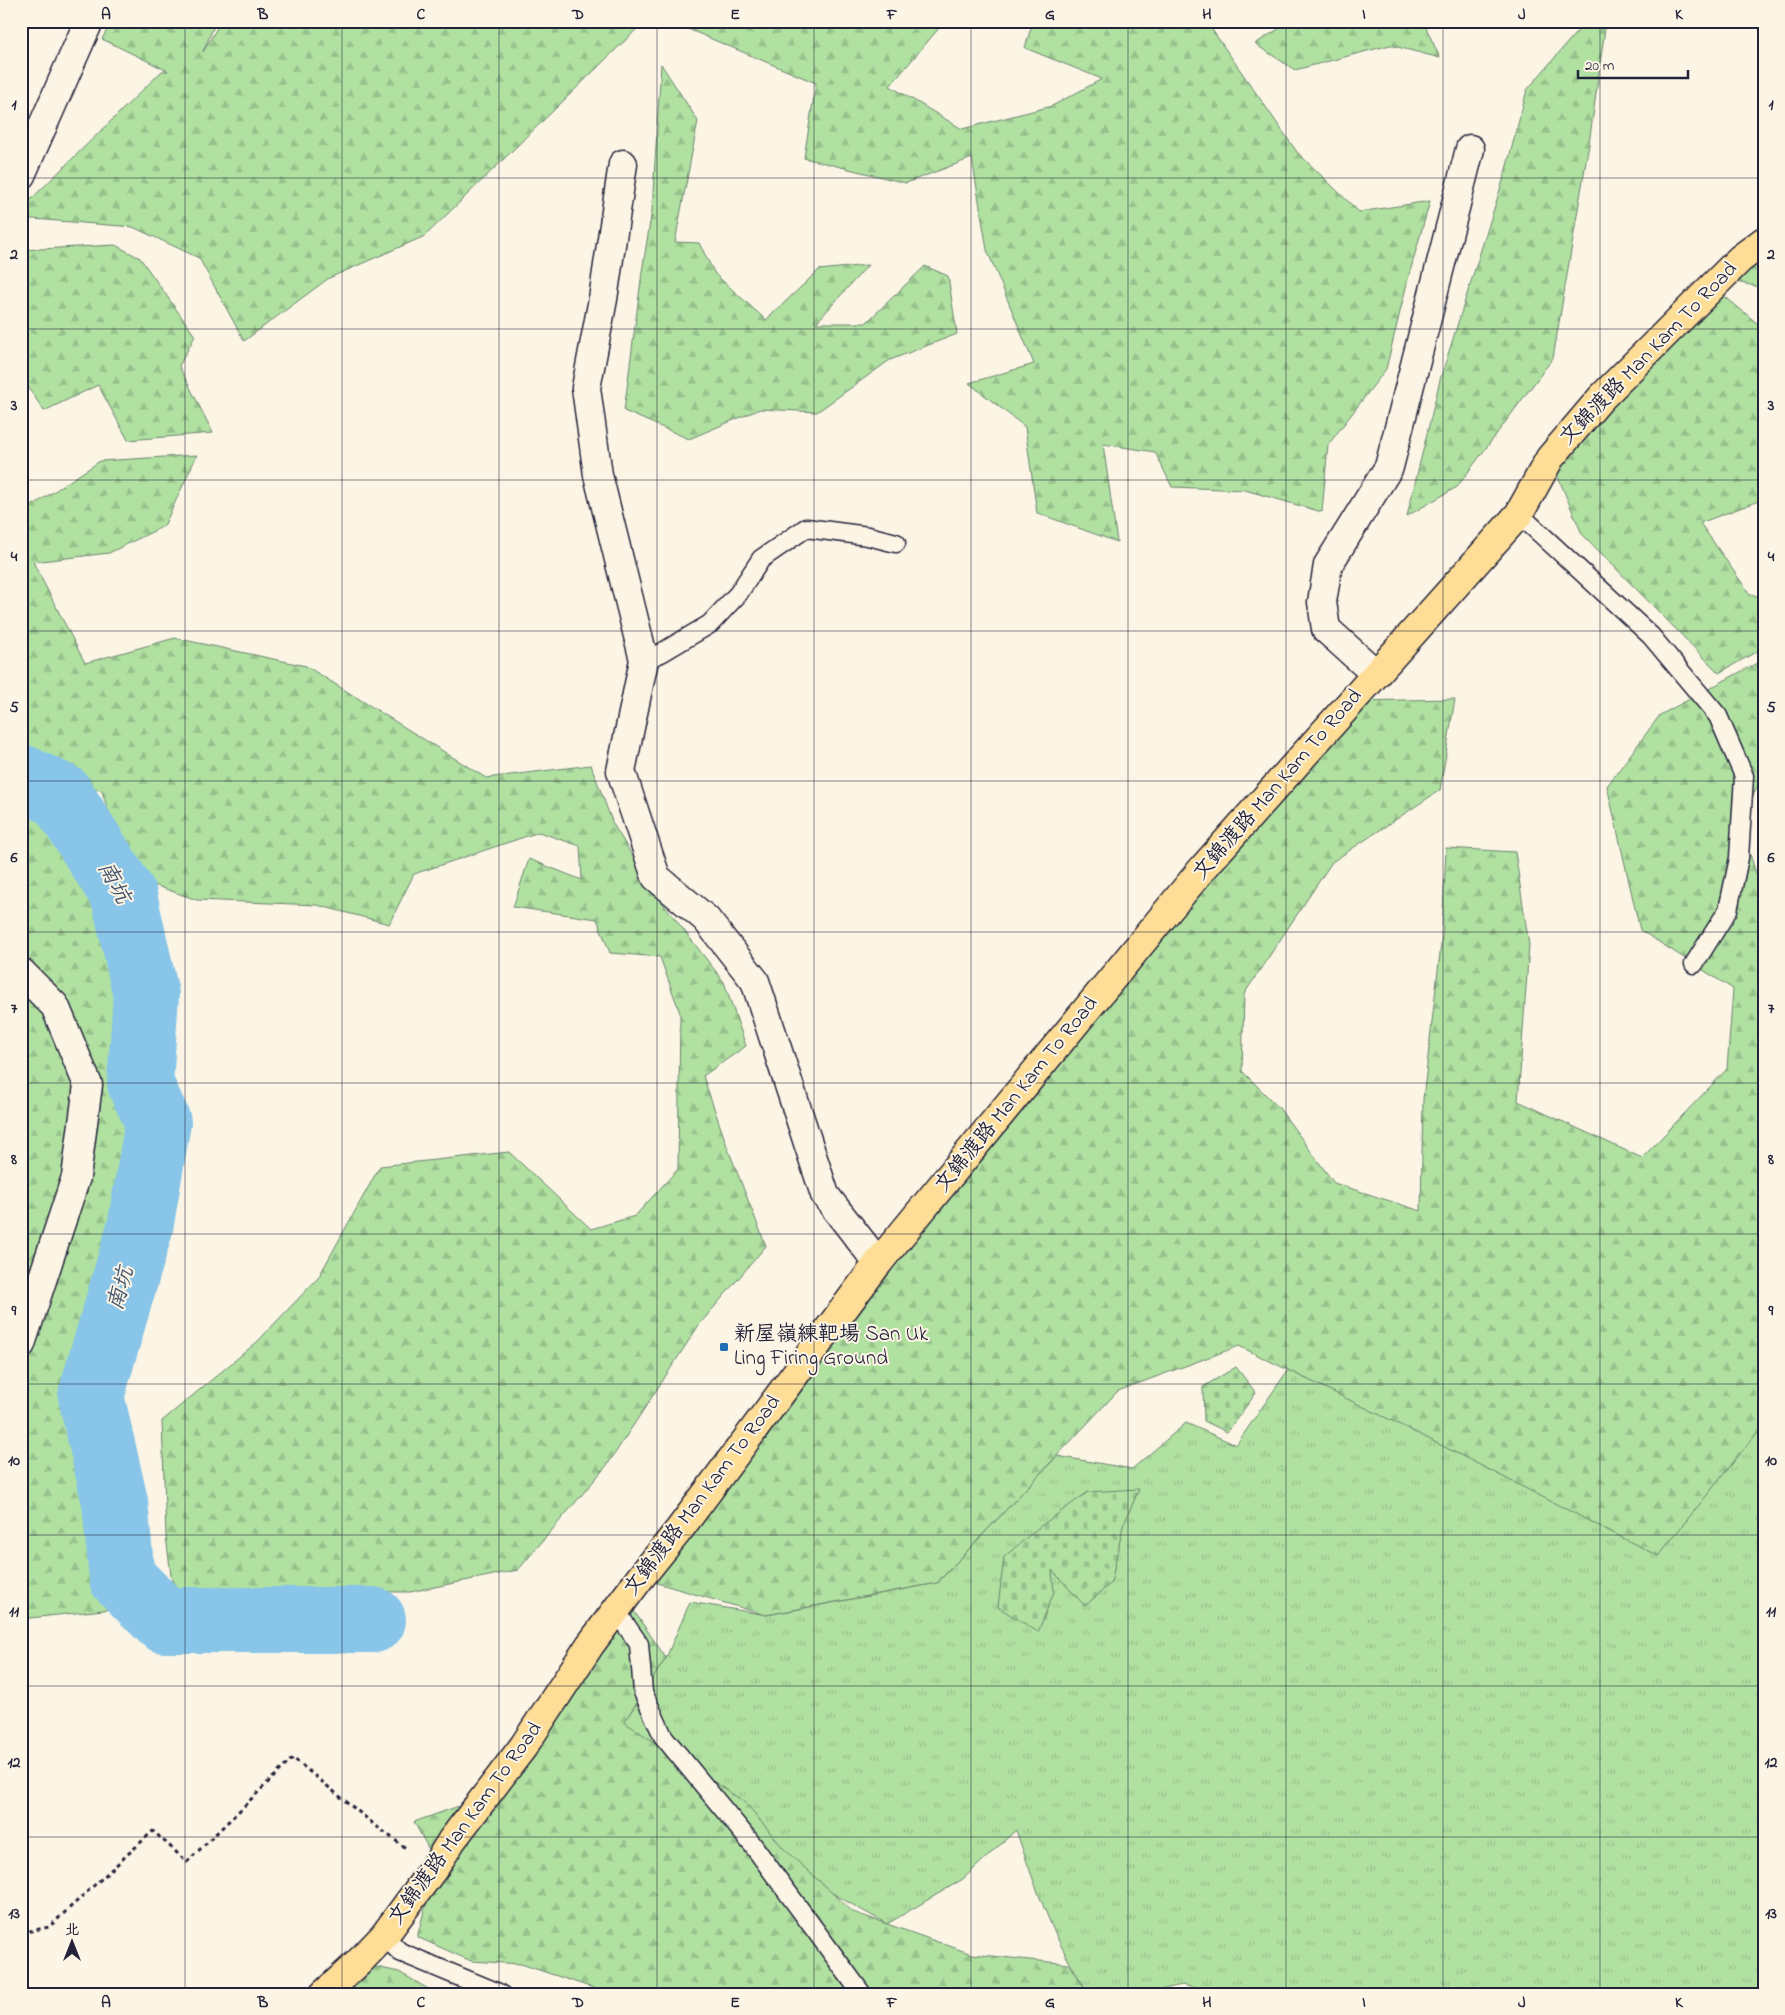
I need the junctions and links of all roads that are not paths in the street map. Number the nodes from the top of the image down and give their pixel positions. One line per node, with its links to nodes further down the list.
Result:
1 (88, 21): 4 (street)
2 (1470, 149): 11 (street)
3 (623, 164): 10 (street)
4 (21, 175)
5 (1764, 226): 7 (lane)
6 (1764, 241): 7 (main road, 文錦渡路 Man Kam To Road)
7 (1740, 259): 8 (main road, 文錦渡路 Man Kam To Road)
8 (1519, 514): 11 (main road, 文錦渡路 Man Kam To Road); 12 (lane)
9 (896, 543): 10 (lane)
10 (644, 660): 14 (street)
11 (1376, 674): 14 (main road, 文錦渡路 Man Kam To Road)
12 (1694, 964)
13 (21, 972): 15 (street)
14 (878, 1263): 16 (main road, 文錦渡路 Man Kam To Road)
15 (21, 1344)
16 (616, 1611): 17 (main road, 文錦渡路 Man Kam To Road); 20 (lane)
17 (384, 1936): 18 (main road, 文錦渡路 Man Kam To Road); 19 (lane)
18 (324, 1994)
19 (501, 1994)
20 (862, 1994)

